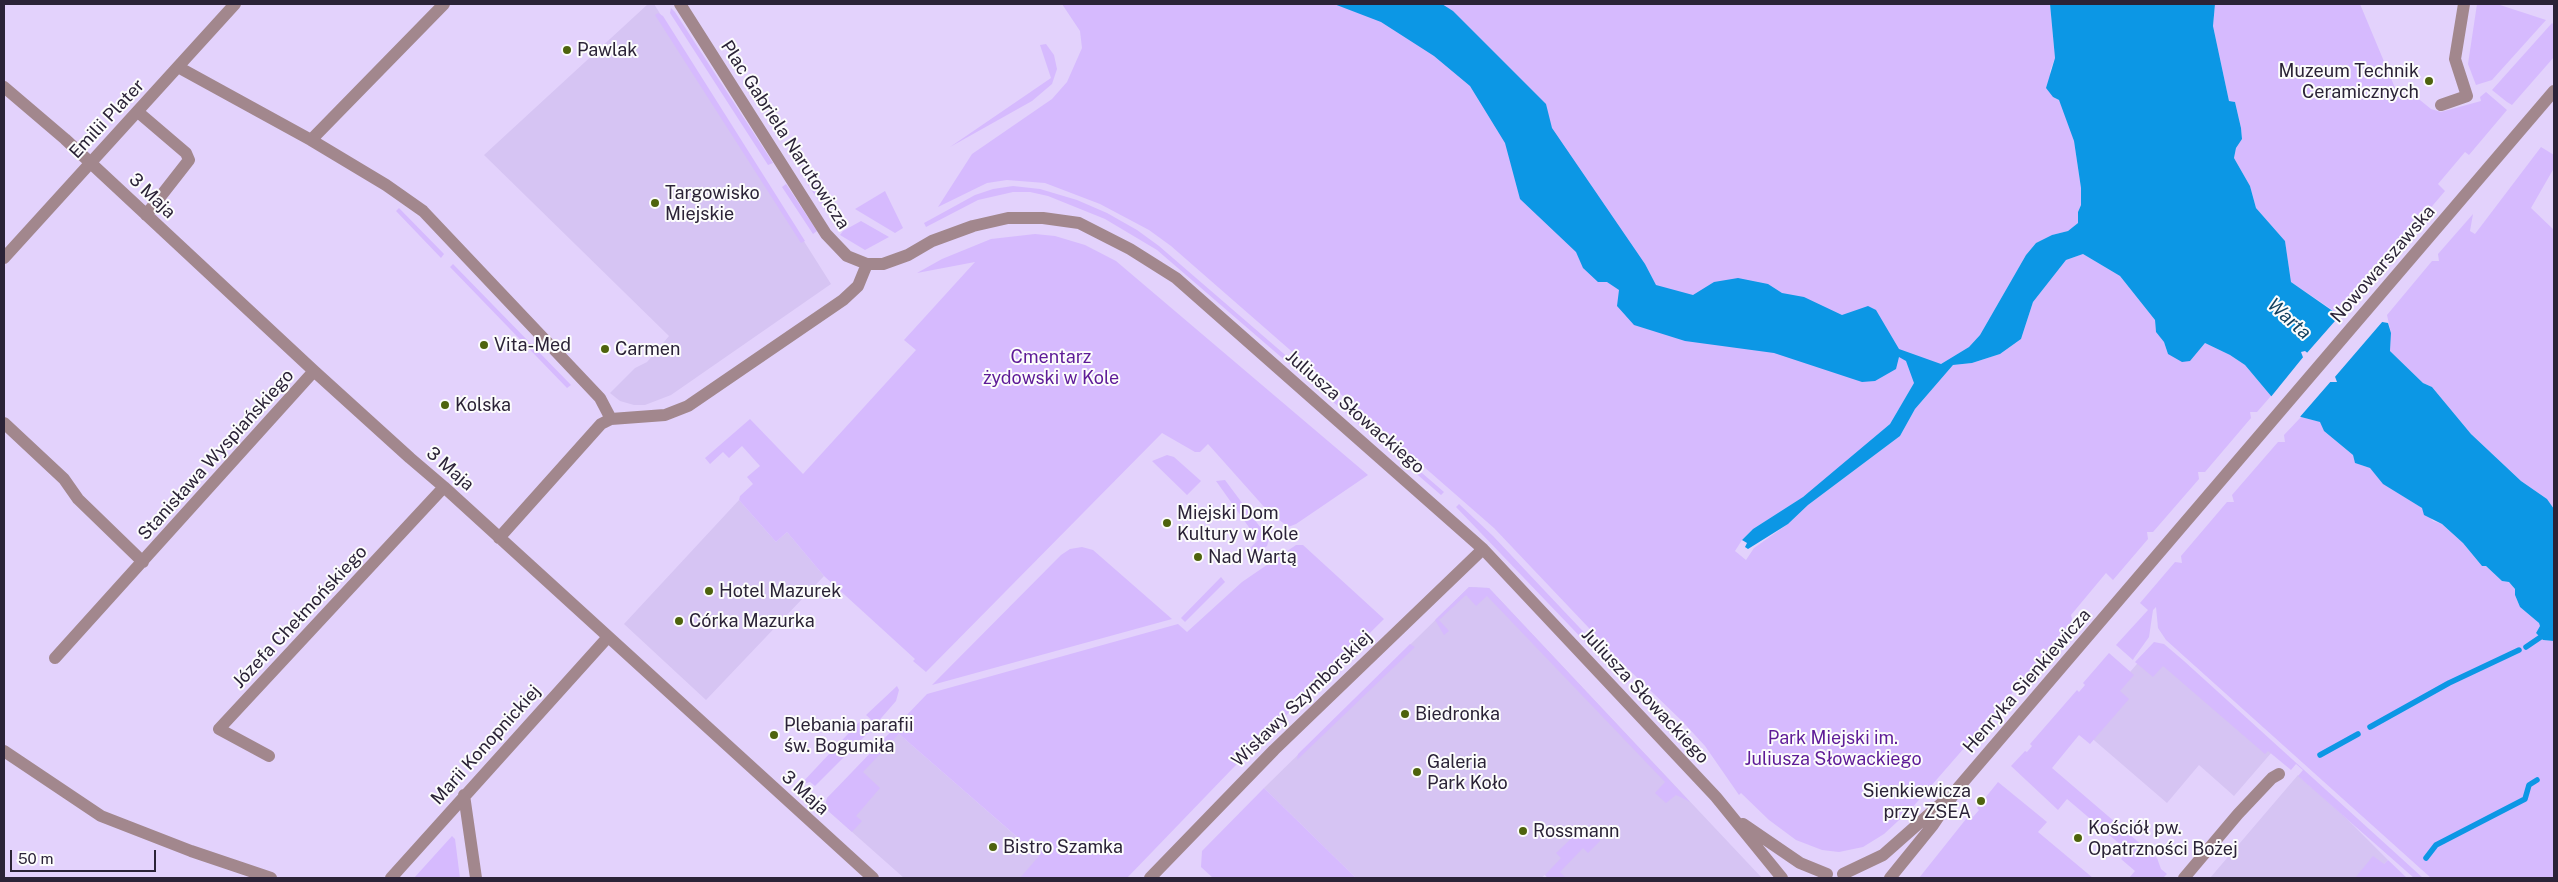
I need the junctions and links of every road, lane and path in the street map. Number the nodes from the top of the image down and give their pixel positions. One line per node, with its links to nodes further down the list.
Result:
1 (235, 4): 5 (street, Emilii Plater)
2 (444, 4): 10 (street)
3 (680, 4): 14 (street, Plac Gabriela Narutowicza)
4 (2464, 4): 8 (street)
5 (178, 67): 9 (street, Emilii Plater); 10 (street)
6 (4, 87): 11 (street, 3 Maja)
7 (2554, 92): 22 (street, Nowowarszawska)
8 (2441, 105)
9 (138, 112): 11 (street, Emilii Plater); 12 (street)
10 (311, 140): 16 (street)
11 (90, 163): 12 (street, 3 Maja); 13 (street, Emilii Plater)
12 (146, 215): 15 (street, 3 Maja)
13 (4, 258)
14 (867, 264): 16 (street); 20 (street, Juliusza Słowackiego)
15 (314, 371): 18 (street, 3 Maja); 21 (street, Stanisława Wyspiańskiego)
16 (611, 419): 19 (street)
17 (4, 423): 21 (street, Stanisława Wyspiańskiego)
18 (444, 487): 19 (street, 3 Maja); 26 (street, Józefa Chełmońskiego)
19 (499, 538): 23 (street, 3 Maja)
20 (1483, 549): 30 (street, Juliusza Słowackiego); 37 (street, Wisławy Szymborskiej)
21 (143, 562): 24 (street, Stanisława Wyspiańskiego)
22 (2122, 596): 28 (street, Henryka Sienkiewicza)
23 (608, 637): 29 (street, Marii Konopnickiej); 36 (street, 3 Maja)
24 (55, 658)
25 (4, 751): 33 (street)
26 (270, 756)
27 (2279, 774): 40 (street)
28 (1958, 788): 32 (street, Henryka Sienkiewicza); 39 (street, Henryka Sienkiewicza)
29 (464, 795): 34 (street, Marii Konopnickiej); 35 (street)
30 (1735, 818): 31 (street, Juliusza Słowackiego); 38 (street, Juliusza Słowackiego)
31 (1823, 876): 32 (street)
32 (1850, 876)
33 (271, 878)
34 (391, 878)
35 (476, 878)
36 (873, 878)
37 (1150, 878)
38 (1782, 878)
39 (1890, 878)
40 (2184, 878)

